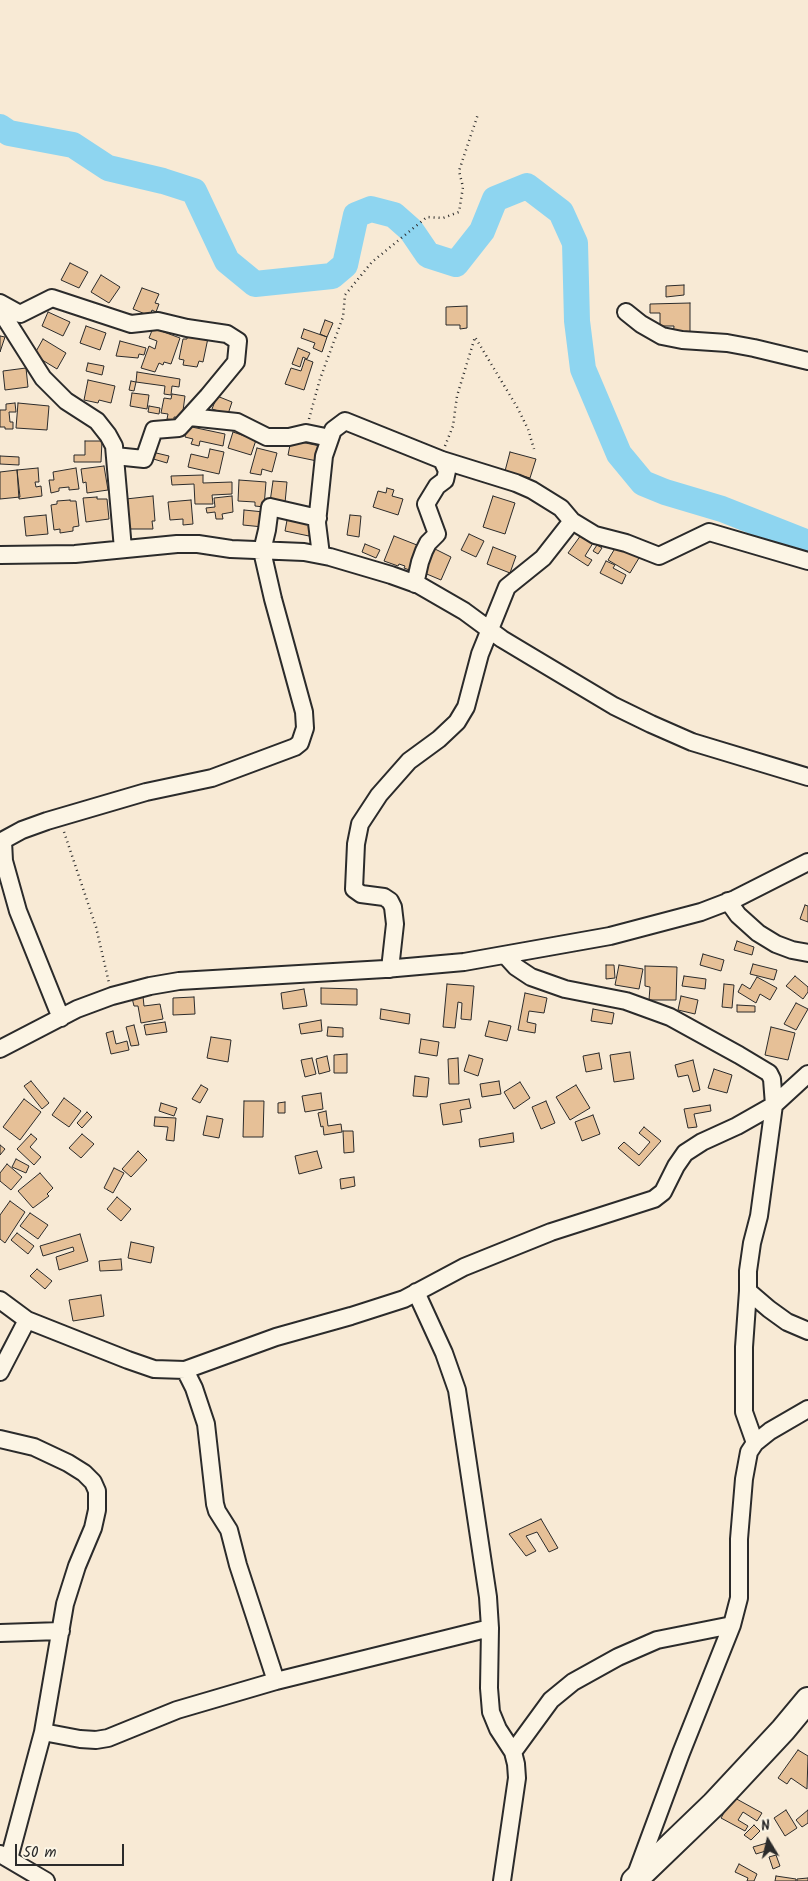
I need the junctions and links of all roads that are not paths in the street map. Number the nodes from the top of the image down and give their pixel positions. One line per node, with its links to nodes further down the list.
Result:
1 (0, 303): 5 (street)
2 (0, 310): 7 (street)
3 (626, 312): 4 (street)
4 (808, 361)
5 (190, 417): 6 (street); 7 (street)
6 (330, 438): 8 (street); 9 (street)
7 (115, 456): 11 (street)
8 (442, 460): 10 (street); 16 (street)
9 (318, 518): 12 (street); 14 (street)
10 (572, 521): 15 (street); 17 (street)
11 (123, 549): 12 (street); 13 (street)
12 (262, 551): 14 (street); 19 (street)
13 (0, 555)
14 (321, 555): 16 (street)
15 (808, 562)
16 (415, 584): 17 (street)
17 (489, 629): 18 (street); 24 (street)
18 (808, 776)
19 (1, 841): 25 (street)
20 (808, 862): 21 (street)
21 (728, 901): 22 (street); 23 (street)
22 (808, 953)
23 (506, 956): 24 (street); 28 (street)
24 (390, 969): 25 (street)
25 (61, 1018): 26 (street)
26 (0, 1049)
27 (808, 1074): 28 (street)
28 (774, 1105): 29 (street); 30 (street)
29 (748, 1291): 33 (street); 38 (street)
30 (416, 1292): 34 (street); 40 (street)
31 (0, 1300): 32 (street)
32 (27, 1320): 34 (street); 35 (street)
33 (808, 1332)
34 (185, 1370): 43 (street)
35 (0, 1372)
36 (808, 1409): 38 (street)
37 (0, 1438): 41 (street)
38 (755, 1443): 39 (street)
39 (732, 1625): 46 (street); 50 (street)
40 (490, 1628): 43 (street); 46 (street)
41 (61, 1631): 42 (street); 45 (street)
42 (0, 1633)
43 (276, 1681): 45 (street)
44 (808, 1700): 50 (street)
45 (43, 1732): 47 (street)
46 (513, 1752): 49 (street)
47 (3, 1856): 48 (street)
48 (46, 1881)
49 (502, 1881)
50 (634, 1881)

